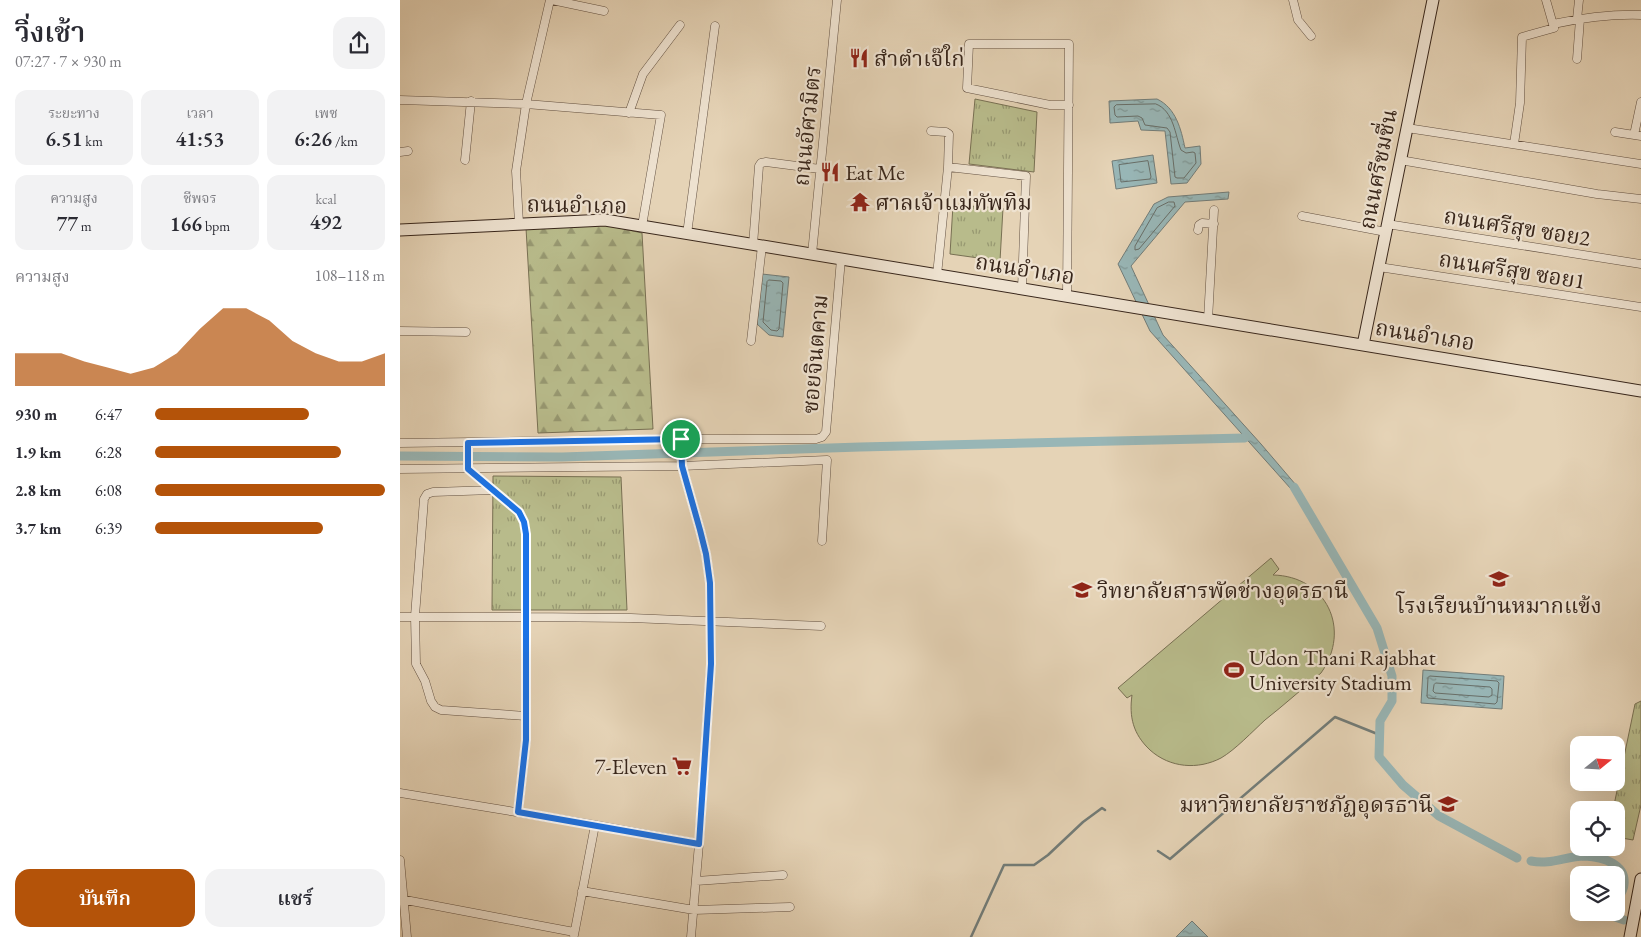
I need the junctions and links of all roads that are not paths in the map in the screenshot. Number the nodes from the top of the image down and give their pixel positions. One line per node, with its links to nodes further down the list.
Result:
1 (551, 0): 7 (street); 18 (street)
2 (837, 0): 30 (street, ถนนอัศวมิตร)
3 (1293, 0): 13 (street)
4 (1433, 0): 21 (street, ถนนศรีชมชื่น)
5 (1546, 0): 10 (street)
6 (1578, 0): 9 (street)
7 (604, 11)
8 (1641, 16): 9 (street)
9 (1578, 19): 10 (street); 14 (street)
10 (1553, 24): 25 (street)
11 (680, 25): 20 (street)
12 (715, 26): 40 (street)
13 (1311, 36)
14 (1577, 59)
15 (400, 100): 16 (street)
16 (472, 101): 18 (street); 26 (street)
17 (1641, 102): 24 (street)
18 (526, 104): 20 (street); 34 (street)
19 (1069, 105): 19 (street); 48 (street)
20 (629, 112): 36 (street)
21 (1407, 128): 25 (street); 27 (street, ถนนศรีชมชื่น)
22 (931, 131): 29 (street)
23 (1615, 132): 24 (street)
24 (1638, 136)
25 (1514, 144): 28 (street)
26 (465, 160)
27 (1400, 160): 31 (street); 37 (street, ถนนศรีชมชื่น)
28 (1641, 164)
29 (948, 167): 46 (street); 47 (street)
30 (820, 169): 41 (street); 42 (street, ถนนอัศวมิตร)
31 (1641, 199)
32 (1214, 210): 35 (street)
33 (1302, 216): 37 (street, ถนนศรีสุข ซอย2)
34 (519, 224): 36 (street, ถนนอำเภอ); 38 (street, ถนนอำเภอ)
35 (1214, 224): 39 (street); 50 (street)
36 (642, 226): 40 (street, ถนนอำเภอ)
37 (1387, 228): 44 (street, ถนนศรีสุข ซอย2); 45 (street, ถนนศรีชมชื่น)
38 (400, 230)
39 (1198, 230)
40 (687, 234): 41 (street, ถนนอำเภอ)
41 (758, 246): 42 (street, ถนนอำเภอ); 53 (street)
42 (812, 254): 43 (street, ถนนอำเภอ)
43 (841, 259): 46 (street, ถนนอำเภอ); 56 (street, ซอยจินตคาม)
44 (1641, 264)
45 (1379, 267): 49 (street, ถนนศรีสุข ซอย1); 54 (street, ถนนศรีชมชื่น)
46 (937, 275): 47 (street, ถนนอำเภอ)
47 (1022, 289): 48 (street, ถนนอำเภอ)
48 (1066, 296): 50 (street, ถนนอำเภอ)
49 (1641, 307)
50 (1208, 320): 54 (street, ถนนอำเภอ)
51 (400, 331): 52 (street)
52 (466, 332)
53 (751, 341)
54 (1363, 345): 55 (street, ถนนอำเภอ)
55 (1641, 391)
56 (681, 439): 58 (street); 59 (street)
57 (400, 443): 58 (street)
58 (468, 443): 61 (street)
59 (681, 463): 61 (street); 63 (street); 67 (street)
60 (400, 469): 61 (street)
61 (468, 469): 62 (street)
62 (493, 490): 64 (street); 66 (street)
63 (822, 541)
64 (415, 616): 65 (street); 66 (street); 69 (street)
65 (400, 617)
66 (526, 617): 67 (street); 69 (street)
67 (710, 620): 68 (street); 73 (street)
68 (821, 626)
69 (526, 716): 71 (street)
70 (400, 793): 71 (street)
71 (518, 812): 72 (street)
72 (595, 824): 73 (street); 78 (street)
73 (699, 844): 77 (street)
74 (400, 860): 79 (street)
75 (783, 875): 77 (street)
76 (1641, 879): 85 (street)
77 (696, 881): 81 (street)
78 (582, 891): 81 (street); 82 (street)
79 (402, 899): 82 (street); 83 (street)
80 (790, 907): 81 (street)
81 (694, 910): 84 (street)
82 (574, 934)
83 (407, 937)
84 (691, 937)
85 (1630, 937)

